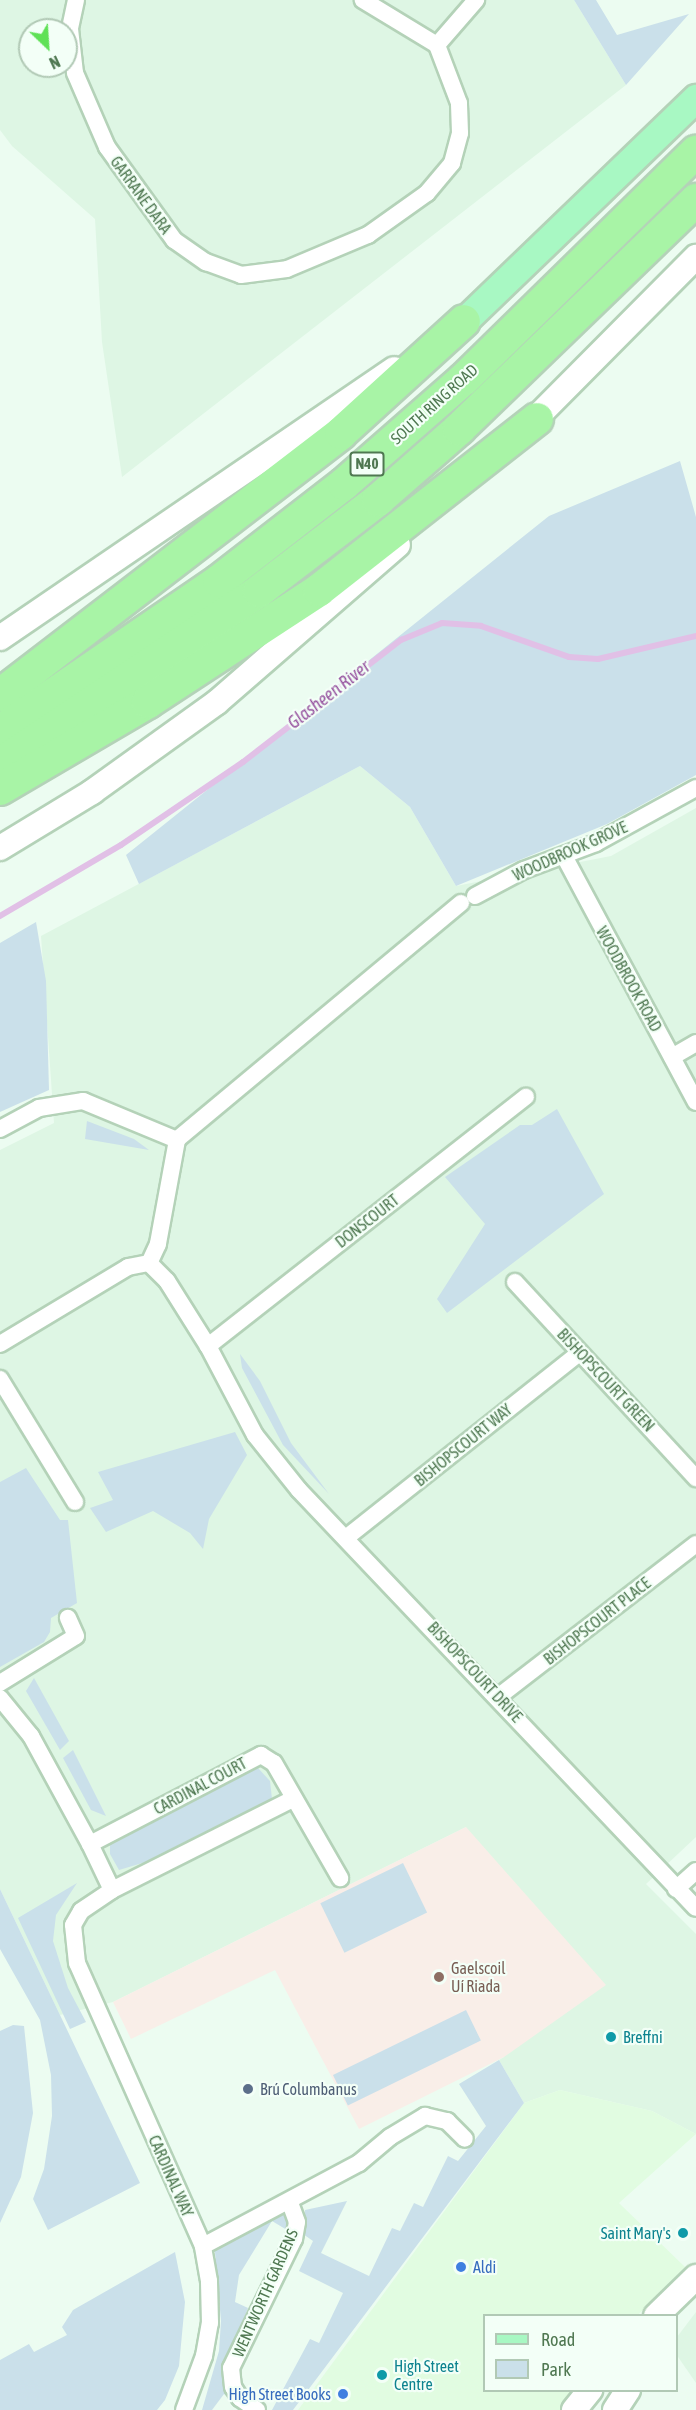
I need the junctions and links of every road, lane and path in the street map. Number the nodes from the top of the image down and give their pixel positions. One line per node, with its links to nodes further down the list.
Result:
1 (76, 0): 4 (street, GARRANE DARA)
2 (363, 0): 4 (street)
3 (476, 0): 4 (street)
4 (437, 45)
5 (696, 98): 9 (main road)
6 (696, 152): 13 (highway, SOUTH RING ROAD / N40)
7 (696, 200): 14 (highway, SOUTH RING ROAD / N40)
8 (696, 257): 10 (main road)
9 (464, 321): 11 (main road); 12 (highway)
10 (537, 418): 16 (highway); 17 (main road)
11 (0, 638)
12 (0, 695)
13 (0, 731)
14 (0, 764)
15 (696, 788): 18 (street, WOODBROOK GROVE)
16 (0, 789)
17 (0, 848)
18 (564, 856): 20 (street, WOODBROOK ROAD); 24 (street, WOODBROOK GROVE)
19 (696, 1043): 20 (street)
20 (672, 1057): 22 (street, WOODBROOK ROAD)
21 (526, 1097): 28 (street, DONSCOURT)
22 (696, 1102)
23 (0, 1128): 24 (street)
24 (177, 1140): 25 (street)
25 (149, 1263): 27 (street); 28 (street)
26 (515, 1282): 29 (street, BISHOPSCOURT GREEN)
27 (0, 1344)
28 (208, 1346): 33 (street, BISHOPSCOURT DRIVE)
29 (579, 1353): 31 (street, BISHOPSCOURT GREEN); 33 (street, BISHOPSCOURT WAY)
30 (0, 1379): 32 (street)
31 (696, 1478)
32 (75, 1502)
33 (347, 1538): 37 (street, BISHOPSCOURT DRIVE)
34 (696, 1544): 37 (street, BISHOPSCOURT PLACE)
35 (68, 1618): 36 (street)
36 (0, 1683)
37 (498, 1697): 43 (street, BISHOPSCOURT DRIVE)
38 (0, 1698): 40 (street)
39 (293, 1799): 40 (street, CARDINAL COURT); 42 (street, CARDINAL COURT); 44 (street)
40 (90, 1844): 44 (street)
41 (696, 1871): 43 (street)
42 (340, 1878)
43 (676, 1889): 45 (street, BISHOPSCOURT DRIVE)
44 (112, 1890): 48 (street, CARDINAL WAY)
45 (696, 1908)
46 (465, 2139): 47 (street, WENTWORTH GARDENS)
47 (290, 2203): 48 (street, WENTWORTH GARDENS); 56 (street, WENTWORTH GARDENS)
48 (203, 2246): 55 (street, CARDINAL WAY)
49 (696, 2277): 51 (main road)
50 (696, 2291): 52 (main road)
51 (658, 2314)
52 (678, 2315)
53 (589, 2392): 57 (main road)
54 (627, 2392): 58 (main road)
55 (184, 2410)
56 (257, 2410)
57 (574, 2410)
58 (615, 2410)

